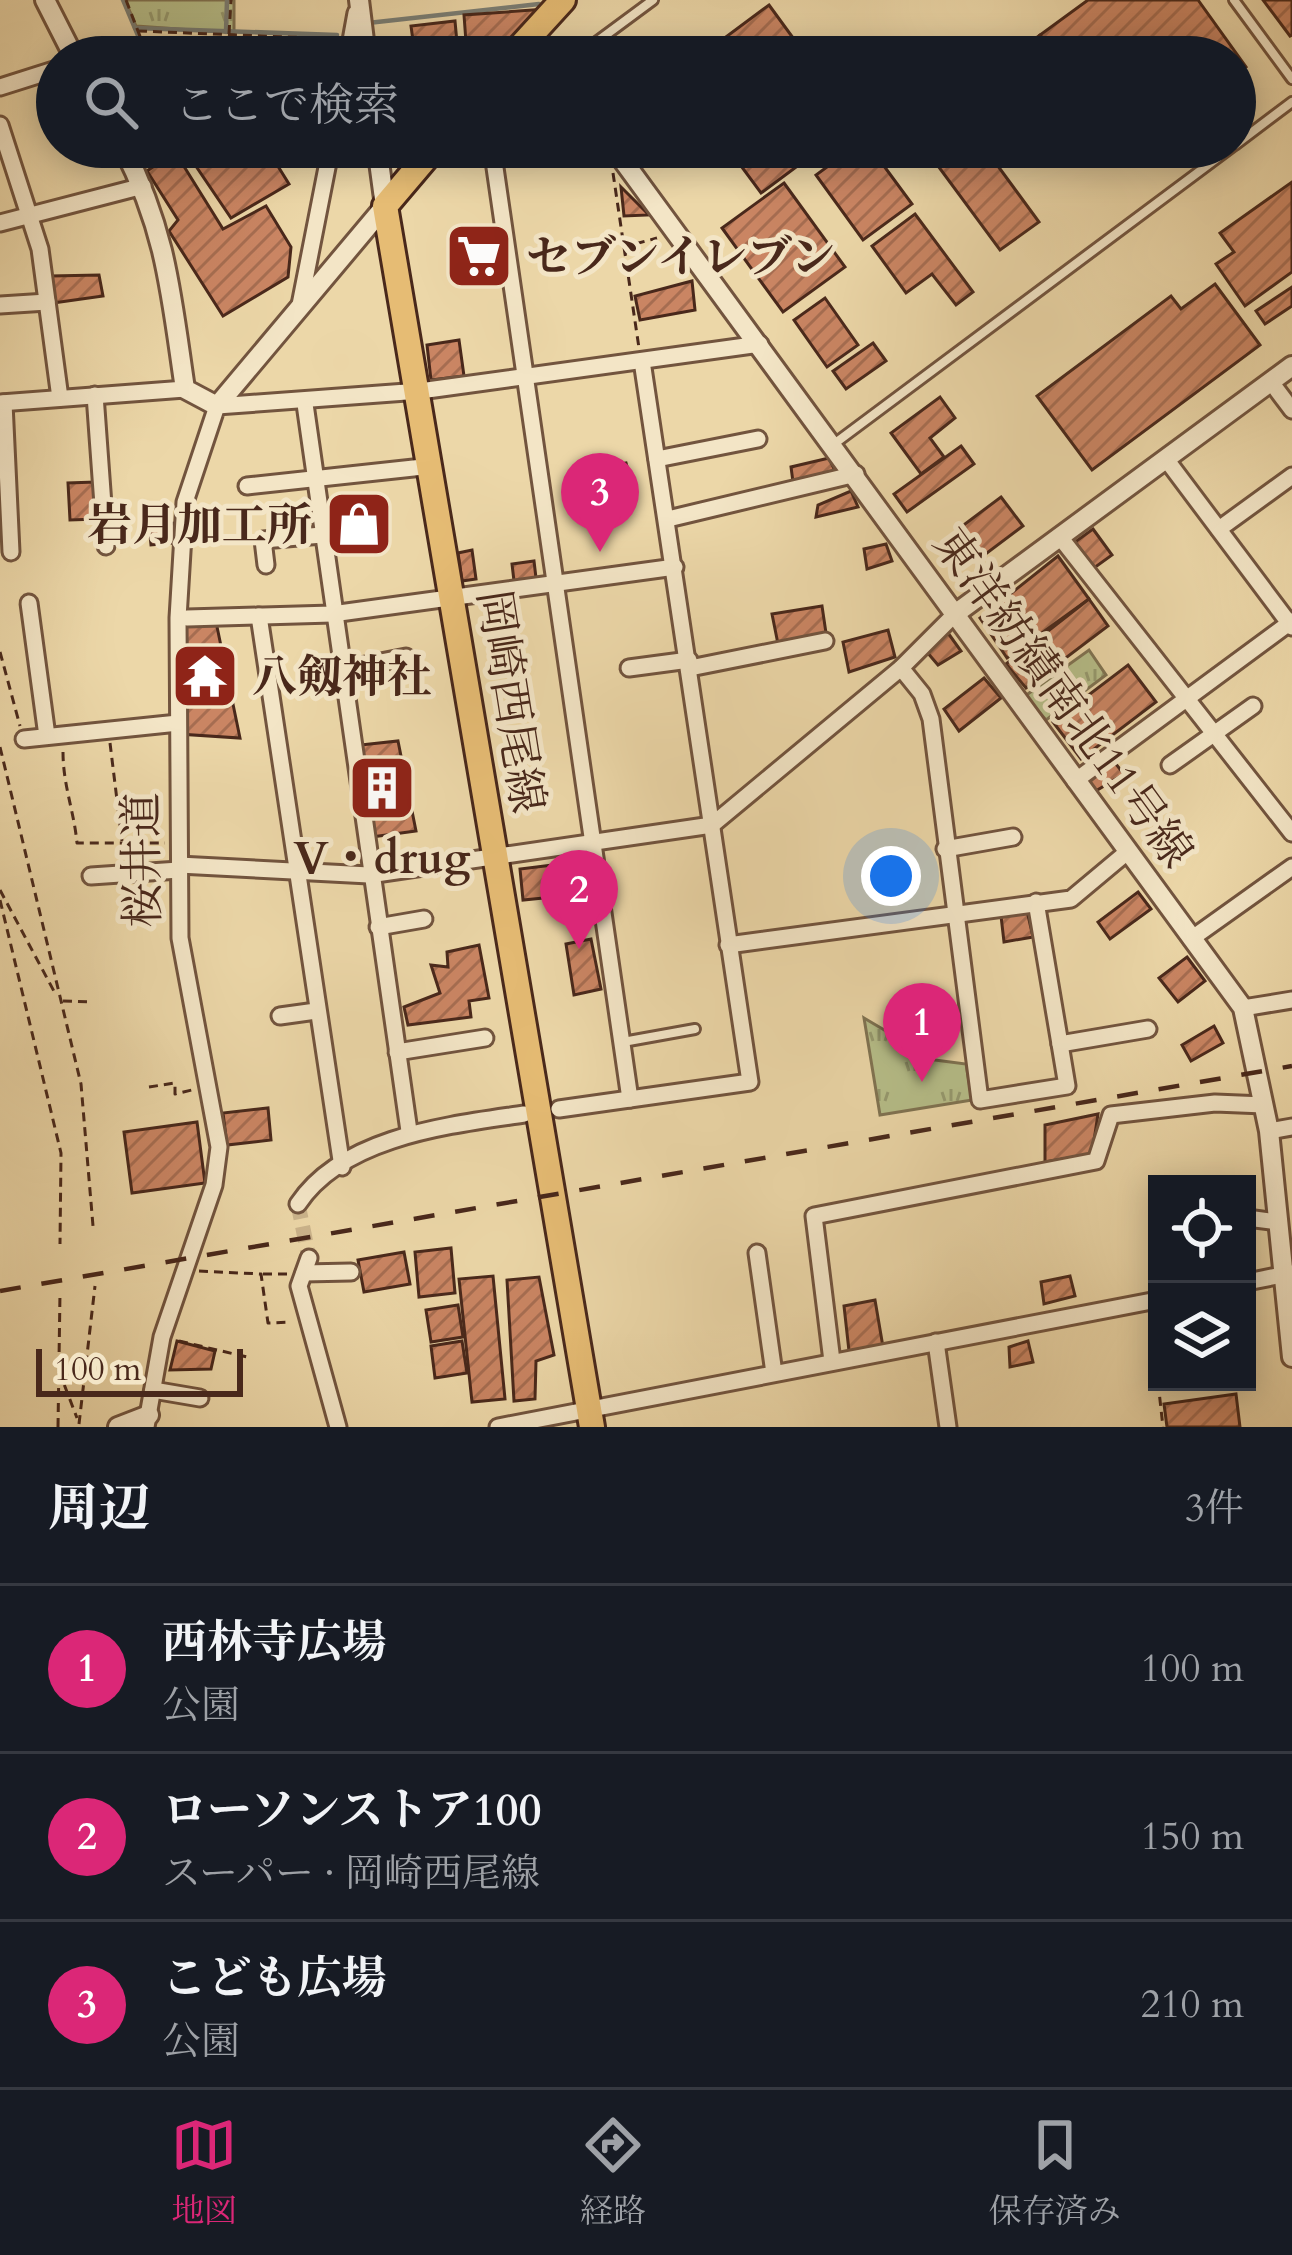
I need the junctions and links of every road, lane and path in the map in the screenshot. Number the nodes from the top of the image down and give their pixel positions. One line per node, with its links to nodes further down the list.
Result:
1 (45, 0): 9 (street)
2 (126, 0): 8 (path)
3 (231, 0): 11 (path)
4 (358, 0): 12 (street); 13 (street)
5 (563, 0): 14 (main road)
6 (653, 0): 15 (lane)
7 (1234, 0): 17 (lane)
8 (138, 31): 10 (path); 11 (path)
9 (63, 36)
10 (140, 36)
11 (229, 36)
12 (352, 36)
13 (363, 36)
14 (530, 36)
15 (605, 36)
16 (36, 76): 18 (street)
17 (1292, 79)
18 (0, 87)
19 (1292, 102): 21 (lane)
20 (0, 125): 22 (street)
21 (1256, 129)
22 (3, 145): 33 (street)
23 (133, 168): 31 (street)
24 (327, 168): 39 (street)
25 (380, 168): 32 (street)
26 (417, 168): 32 (main road)
27 (495, 168): 43 (street)
28 (612, 168): 36 (path)
29 (629, 168): 35 (street, 東洋紡績南北11号線)
30 (1204, 168): 54 (lane)
31 (142, 186): 33 (street); 45 (street)
32 (385, 206): 39 (street, 桜井道); 46 (main road, 岡崎西尾線)
33 (29, 215): 34 (street); 37 (street)
34 (0, 223)
35 (676, 232): 36 (path); 40 (street, 東洋紡績南北11号線)
36 (625, 254): 41 (path)
37 (47, 302): 38 (street); 48 (street)
38 (0, 305)
39 (299, 314): 51 (street, 桜井道)
40 (760, 344): 41 (street); 54 (street, 東洋紡績南北11号線)
41 (642, 361): 43 (street); 55 (street)
42 (1292, 367): 44 (street)
43 (524, 376): 46 (street); 70 (street)
44 (1271, 382): 52 (street); 56 (street)
45 (185, 389): 47 (street); 51 (street)
46 (420, 391): 50 (street); 57 (main road, 岡崎西尾線)
47 (95, 395): 48 (street); 66 (street)
48 (60, 398): 49 (street)
49 (2, 403): 67 (street)
50 (305, 404): 51 (street); 60 (street)
51 (217, 406): 87 (street, 桜井道)
52 (1292, 410)
53 (758, 439): 55 (street)
54 (835, 444): 58 (street, 東洋紡績南北11号線)
55 (658, 459): 62 (street)
56 (1166, 459): 63 (street); 65 (street)
57 (432, 466): 60 (street); 71 (main road, 岡崎西尾線)
58 (856, 474): 62 (street); 74 (street, 東洋紡績南北11号線)
59 (1292, 476): 63 (street)
60 (316, 483): 61 (street); 64 (street)
61 (247, 486)
62 (668, 520): 69 (street)
63 (1220, 529): 77 (street)
64 (322, 535): 68 (street); 73 (street)
65 (1060, 537): 74 (street); 85 (street)
66 (106, 546)
67 (11, 552)
68 (266, 566)
69 (675, 567): 70 (street); 81 (street)
70 (557, 584): 71 (street); 98 (street)
71 (453, 599): 73 (street); 103 (main road, 岡崎西尾線)
72 (29, 603): 90 (street)
73 (332, 614): 75 (street); 84 (street)
74 (955, 614): 83 (street); 94 (street, 東洋紡績南北11号線)
75 (259, 616): 76 (street); 106 (street)
76 (188, 618)
77 (1291, 624): 85 (street)
78 (825, 641): 81 (street)
79 (0, 652): 91 (path)
80 (406, 658): 84 (street)
81 (689, 664): 82 (street); 95 (street)
82 (629, 668)
83 (902, 668): 95 (street); 101 (street)
84 (340, 670): 107 (street)
85 (1188, 698): 89 (street); 94 (street)
86 (1253, 706): 89 (street)
87 (178, 723): 88 (street); 100 (street, 桜井道)
88 (109, 730): 90 (street); 99 (path)
89 (1215, 733): 93 (street); 96 (street)
90 (55, 736): 91 (street); 99 (path)
91 (24, 739)
92 (0, 747): 118 (path)
93 (1170, 765)
94 (1075, 781): 102 (street, 東洋紡績南北11号線)
95 (712, 824): 98 (street); 116 (street)
96 (1292, 832)
97 (1012, 837): 101 (street)
98 (592, 842): 103 (street); 126 (street)
99 (122, 843): 100 (path)
100 (179, 843): 104 (street, 桜井道)
101 (944, 849): 112 (street)
102 (1126, 853): 111 (street); 115 (street, 東洋紡績南北11号線)
103 (495, 856): 107 (street); 165 (main road, 岡崎西尾線)
104 (179, 867): 106 (street); 108 (street); 129 (street, 桜井道)
105 (1292, 867): 115 (street)
106 (296, 871): 107 (street); 121 (street)
107 (369, 875): 114 (street)
108 (91, 876)
109 (0, 890): 118 (path)
110 (0, 900): 143 (path)
111 (1036, 902): 112 (street); 127 (street)
112 (952, 914): 116 (street); 127 (street)
113 (424, 919): 114 (street)
114 (377, 927): 128 (street)
115 (1191, 939): 120 (street, 東洋紡績南北11号線)
116 (728, 945): 131 (street)
117 (1292, 1000): 120 (street)
118 (60, 1001): 119 (path); 142 (path)
119 (91, 1002)
120 (1243, 1008): 132 (street, 東洋紡績南北11号線)
121 (316, 1011): 122 (street); 138 (street)
122 (280, 1016)
123 (694, 1028): 126 (lane)
124 (1148, 1029): 127 (street)
125 (485, 1038): 128 (street)
126 (622, 1042): 131 (street)
127 (1060, 1044)
128 (397, 1052): 136 (street)
129 (210, 1086): 130 (path); 146 (street, 桜井道)
130 (149, 1087)
131 (630, 1099): 133 (street)
132 (1264, 1105): 137 (street, 東洋紡績南北11号線); 159 (street)
133 (560, 1109)
134 (524, 1114): 136 (street)
135 (1292, 1126): 137 (street)
136 (409, 1131): 138 (street)
137 (1269, 1131): 141 (street, 東洋紡績南北11号線)
138 (342, 1167): 139 (street)
139 (298, 1204)
140 (1256, 1219): 141 (street)
141 (1278, 1222): 149 (street, 東洋紡績南北11号線)
142 (93, 1226)
143 (60, 1244)
144 (757, 1252): 161 (street)
145 (307, 1266): 147 (street); 148 (path); 154 (street)
146 (184, 1271): 148 (path); 155 (street, 桜井道)
147 (351, 1272)
148 (261, 1274): 154 (path)
149 (1288, 1274): 150 (street); 158 (street, 東洋紡績南北11号線)
150 (1256, 1280)
151 (95, 1286): 167 (path)
152 (60, 1293): 160 (path)
153 (1148, 1302): 156 (street)
154 (311, 1322): 170 (street)
155 (162, 1337): 157 (path); 162 (street, 桜井道)
156 (936, 1342): 159 (street); 172 (street)
157 (247, 1358)
158 (1292, 1358)
159 (832, 1361): 161 (street)
160 (59, 1370): 167 (path); 168 (path)
161 (774, 1373): 165 (street)
162 (153, 1390): 164 (street); 166 (street, 桜井道)
163 (1159, 1391): 173 (path)
164 (200, 1398)
165 (590, 1418): 171 (street)
166 (148, 1421): 169 (street)
167 (79, 1426)
168 (58, 1427)
169 (118, 1427)
170 (338, 1427)
171 (502, 1427)
172 (948, 1427)
173 (1163, 1427)

